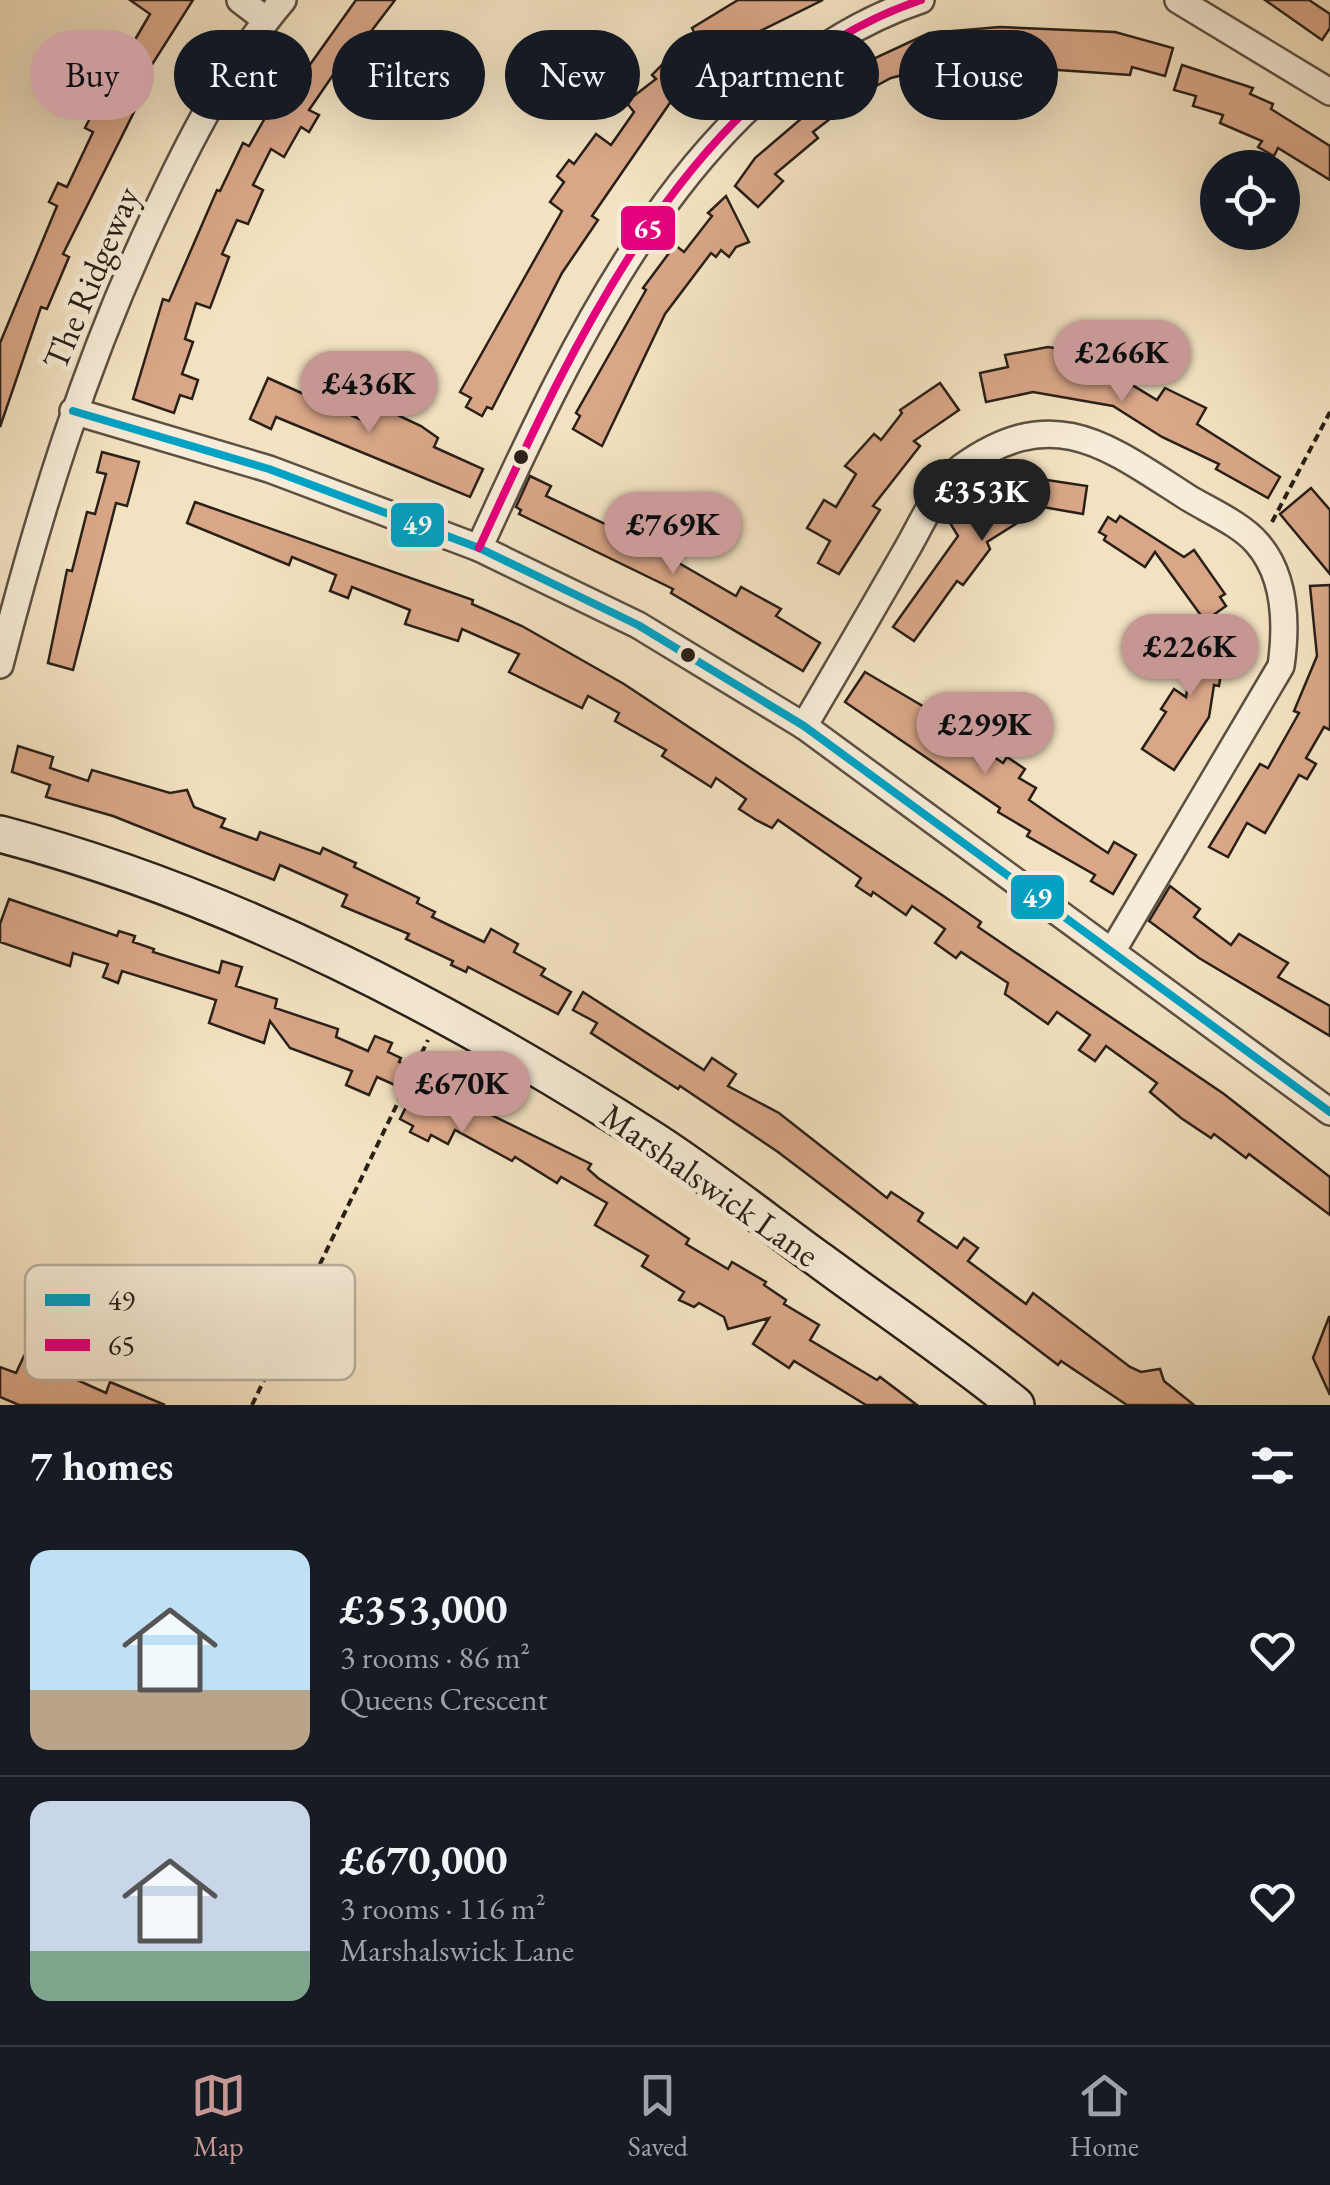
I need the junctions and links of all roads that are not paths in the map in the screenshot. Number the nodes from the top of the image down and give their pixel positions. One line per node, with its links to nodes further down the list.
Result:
1 (240, 0): 4 (street)
2 (921, 0): 7 (street)
3 (1178, 0): 5 (street)
4 (275, 10): 6 (street, The Ridgeway)
5 (1330, 92)
6 (73, 411): 7 (street); 8 (street, The Ridgeway)
7 (479, 548): 9 (street)
8 (0, 665)
9 (804, 726): 11 (street); 11 (street)
10 (0, 834): 13 (street, Marshalswick Lane)
11 (1113, 950): 12 (street)
12 (1330, 1112)
13 (1016, 1405)

